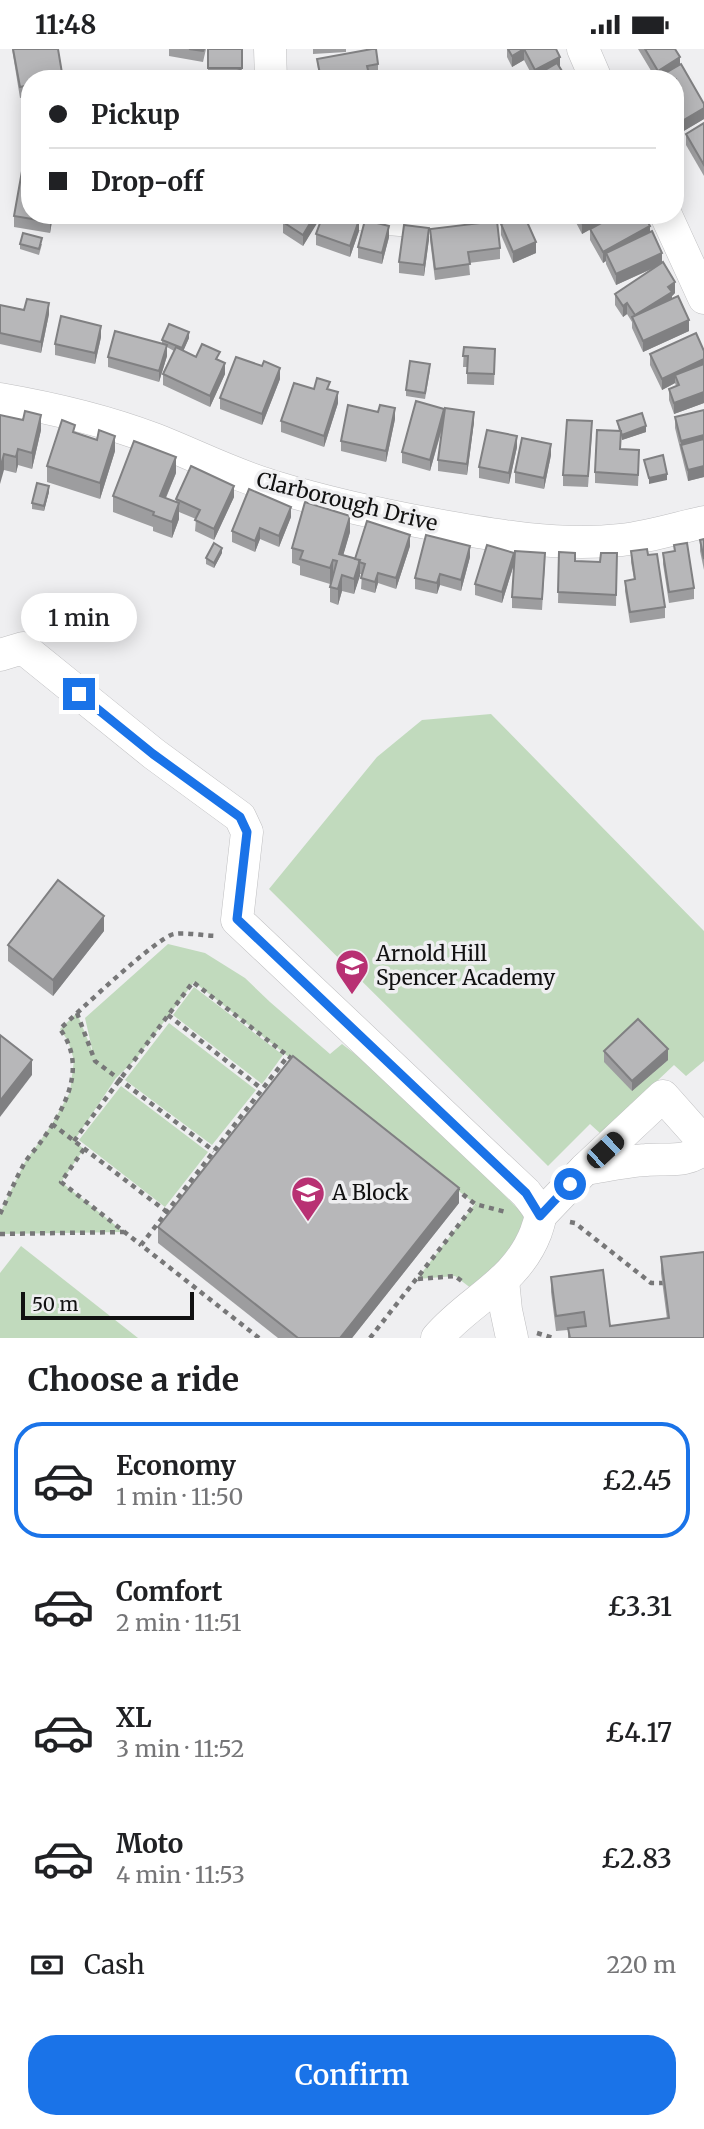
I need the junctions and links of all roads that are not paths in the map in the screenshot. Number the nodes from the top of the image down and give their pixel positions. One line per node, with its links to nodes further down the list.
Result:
1 (270, 49): 3 (street)
2 (583, 49): 4 (street)
3 (271, 70)
4 (592, 70)
5 (671, 224): 6 (street)
6 (701, 281)
7 (0, 398): 8 (street, Clarborough Drive)
8 (704, 522)
9 (0, 655): 13 (street)
10 (704, 1142): 12 (street)
11 (704, 1148): 12 (street)
12 (586, 1169): 13 (street)
13 (540, 1216): 14 (street)
14 (503, 1280): 15 (street); 16 (street)
15 (437, 1338)
16 (512, 1338)

